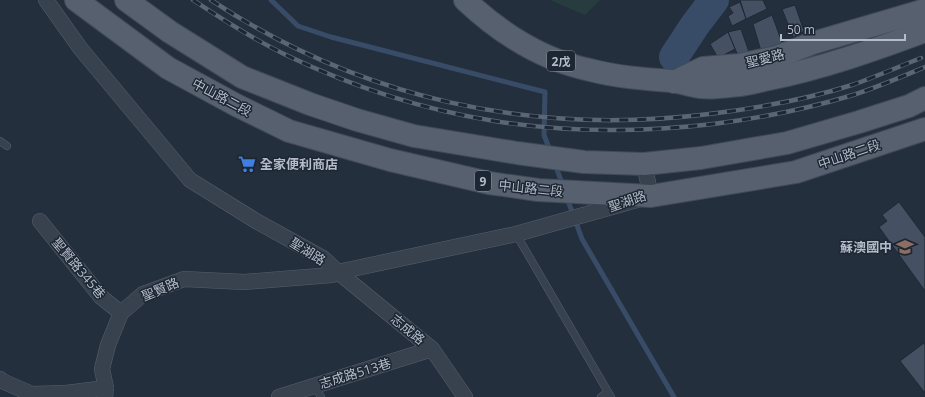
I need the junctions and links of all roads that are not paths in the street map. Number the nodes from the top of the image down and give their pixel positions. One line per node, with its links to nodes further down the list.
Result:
1 (46, 0): 18 (street, 聖湖路)
2 (76, 0): 15 (main road, 中山路二段 / 9)
3 (126, 0): 14 (main road, 中山路二段)
4 (465, 0): 9 (main road, 聖愛路 / 2戊)
5 (902, 0): 8 (main road)
6 (925, 10): 8 (main road, 聖愛路)
7 (925, 31): 9 (main road, 聖愛路 / 2戊)
8 (813, 43): 9 (main road, 聖愛路)
9 (674, 82)
10 (925, 98): 14 (main road, 中山路二段)
11 (925, 129): 15 (main road, 中山路二段 / 9)
12 (0, 141): 13 (lane)
13 (7, 146)
14 (644, 164): 15 (street, 聖湖路)
15 (650, 196): 17 (street, 聖湖路)
16 (40, 221): 19 (street, 聖賢路345巷)
17 (516, 234): 18 (street, 聖湖路); 24 (lane)
18 (338, 272): 19 (street, 聖賢路); 20 (street, 志成路)
19 (121, 313): 23 (street, 聖賢路)
20 (432, 349): 22 (street, 志成路513巷); 26 (street, 志成路)
21 (0, 379): 23 (street)
22 (318, 391): 25 (street, 志成路513巷)
23 (105, 393)
24 (609, 395): 27 (lane)
25 (279, 397)
26 (465, 397)
27 (601, 397)

